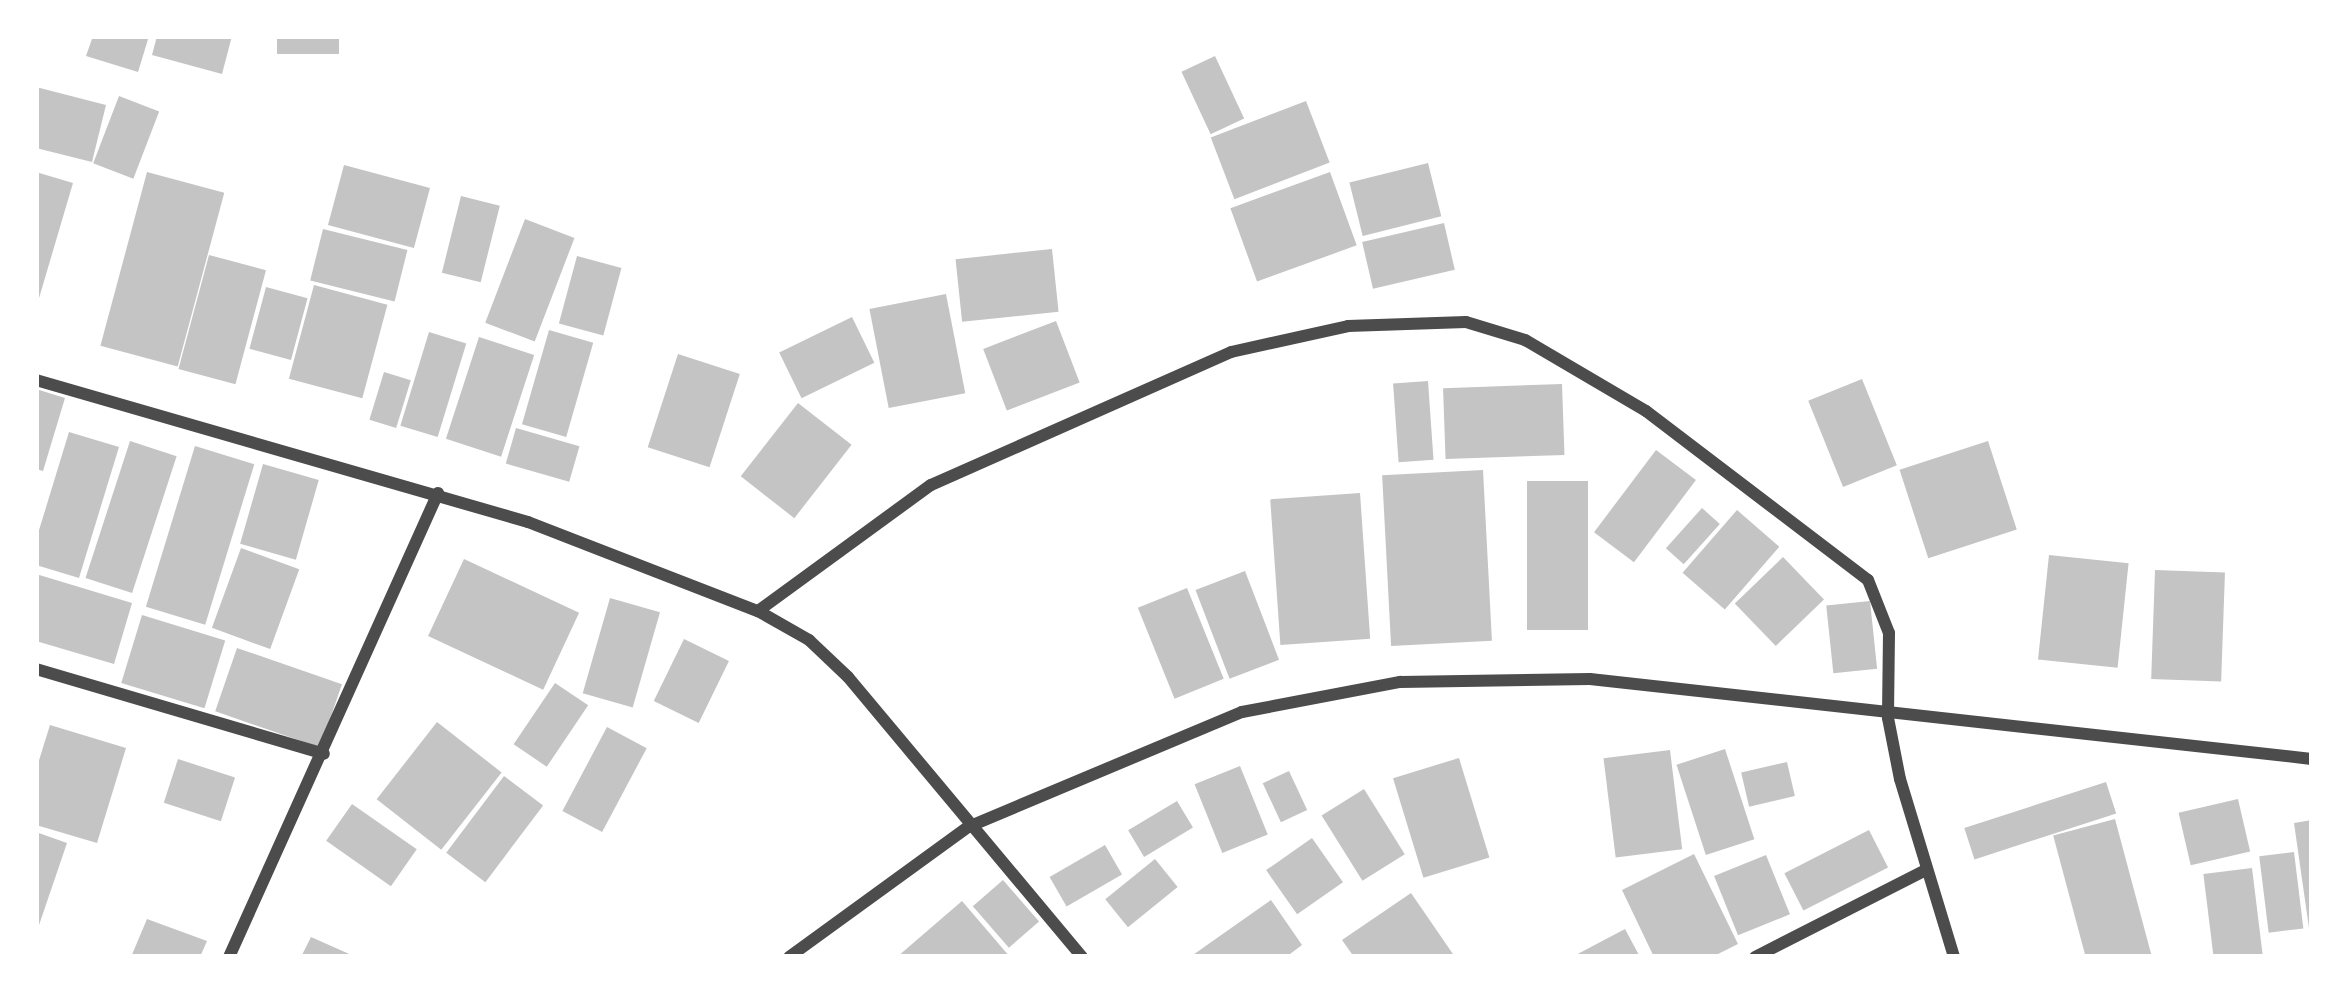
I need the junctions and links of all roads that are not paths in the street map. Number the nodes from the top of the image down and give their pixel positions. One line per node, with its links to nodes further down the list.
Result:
1 (36, 380): 2 (street)
2 (438, 493): 3 (street); 6 (street)
3 (758, 611): 5 (street); 8 (street)
4 (36, 669): 6 (street)
5 (1888, 718): 7 (street); 8 (street); 9 (street)
6 (324, 754): 10 (street)
7 (2312, 759)
8 (968, 827): 11 (street); 12 (street)
9 (1926, 870): 13 (street); 14 (street)
10 (229, 957)
11 (789, 957)
12 (1082, 957)
13 (1755, 957)
14 (1954, 957)

